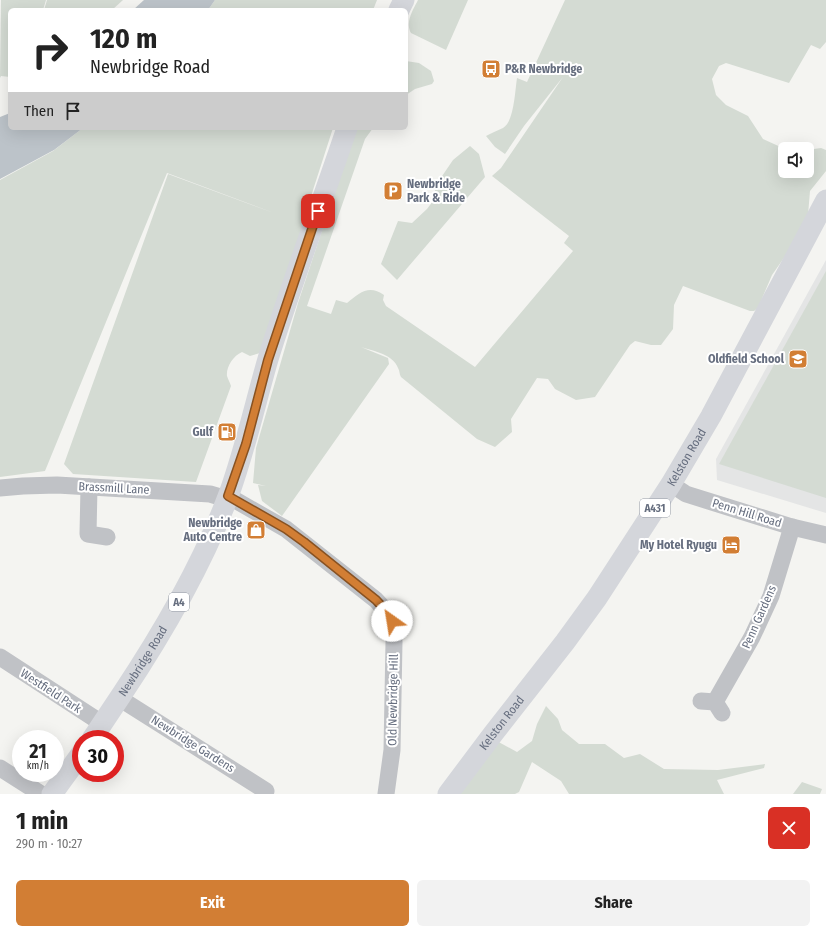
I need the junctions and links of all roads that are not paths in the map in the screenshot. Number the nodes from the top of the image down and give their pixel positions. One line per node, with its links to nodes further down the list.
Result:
1 (346, 130): 6 (main road, Newbridge Road / A4)
2 (826, 200): 3 (main road, Kelston Road / A431)
3 (671, 484): 7 (street, Penn Hill Road); 21 (main road, Kelston Road / A431)
4 (89, 487): 5 (street, Brassmill Lane); 6 (street, Brassmill Lane); 9 (street)
5 (0, 488)
6 (228, 497): 11 (main road, Newbridge Road / A4); 20 (street, Old Newbridge Hill)
7 (792, 527): 8 (street, Penn Hill Road); 12 (street, Penn Gardens)
8 (826, 535)
9 (107, 537)
10 (0, 658): 13 (street, Westfield Park)
11 (119, 698): 14 (main road, Newbridge Road / A4); 17 (street, Newbridge Gardens)
12 (713, 706)
13 (96, 730)
14 (98, 730)
15 (72, 766): 19 (main road)
16 (0, 768): 18 (street)
17 (266, 791)
18 (41, 794)
19 (52, 794)
20 (386, 794)
21 (448, 794)

